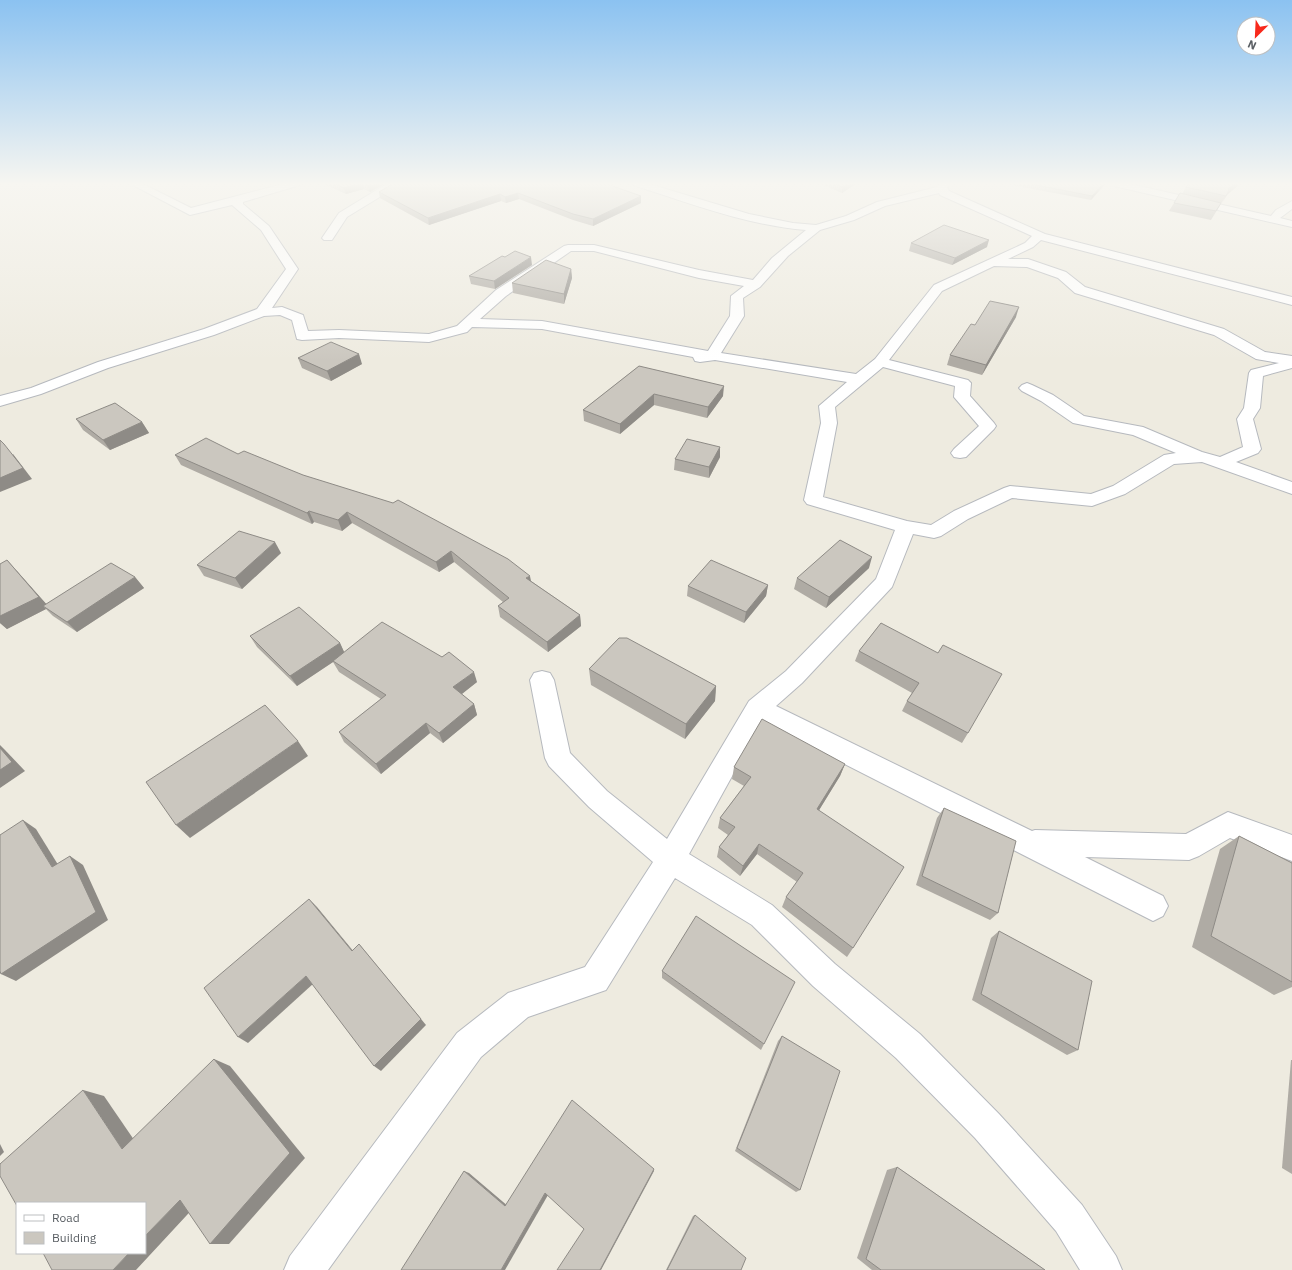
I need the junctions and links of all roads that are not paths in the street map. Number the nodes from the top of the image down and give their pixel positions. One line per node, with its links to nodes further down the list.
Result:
1 (274, 242): 8 (street)
2 (797, 242): 6 (street)
3 (1032, 242): 5 (street)
4 (1064, 242): 7 (street)
5 (990, 263): 11 (street); 13 (street)
6 (756, 284): 9 (street); 10 (street)
7 (1292, 300)
8 (262, 312): 9 (street); 17 (street)
9 (468, 323): 10 (street)
10 (712, 356): 12 (street); 15 (street)
11 (1292, 360)
12 (675, 362)
13 (880, 362): 15 (street); 18 (street)
14 (1292, 364): 20 (street)
15 (859, 379): 22 (street)
16 (1027, 388): 19 (street)
17 (0, 401)
18 (960, 453)
19 (1200, 457): 20 (street); 22 (street)
20 (1220, 462): 21 (street)
21 (1292, 488)
22 (906, 528): 24 (street)
23 (542, 680): 27 (street)
24 (757, 708): 25 (street); 27 (street)
25 (1028, 843): 26 (street); 28 (street)
26 (1292, 848)
27 (671, 859): 29 (street); 30 (street)
28 (1153, 906)
29 (304, 1270)
30 (1102, 1270)

